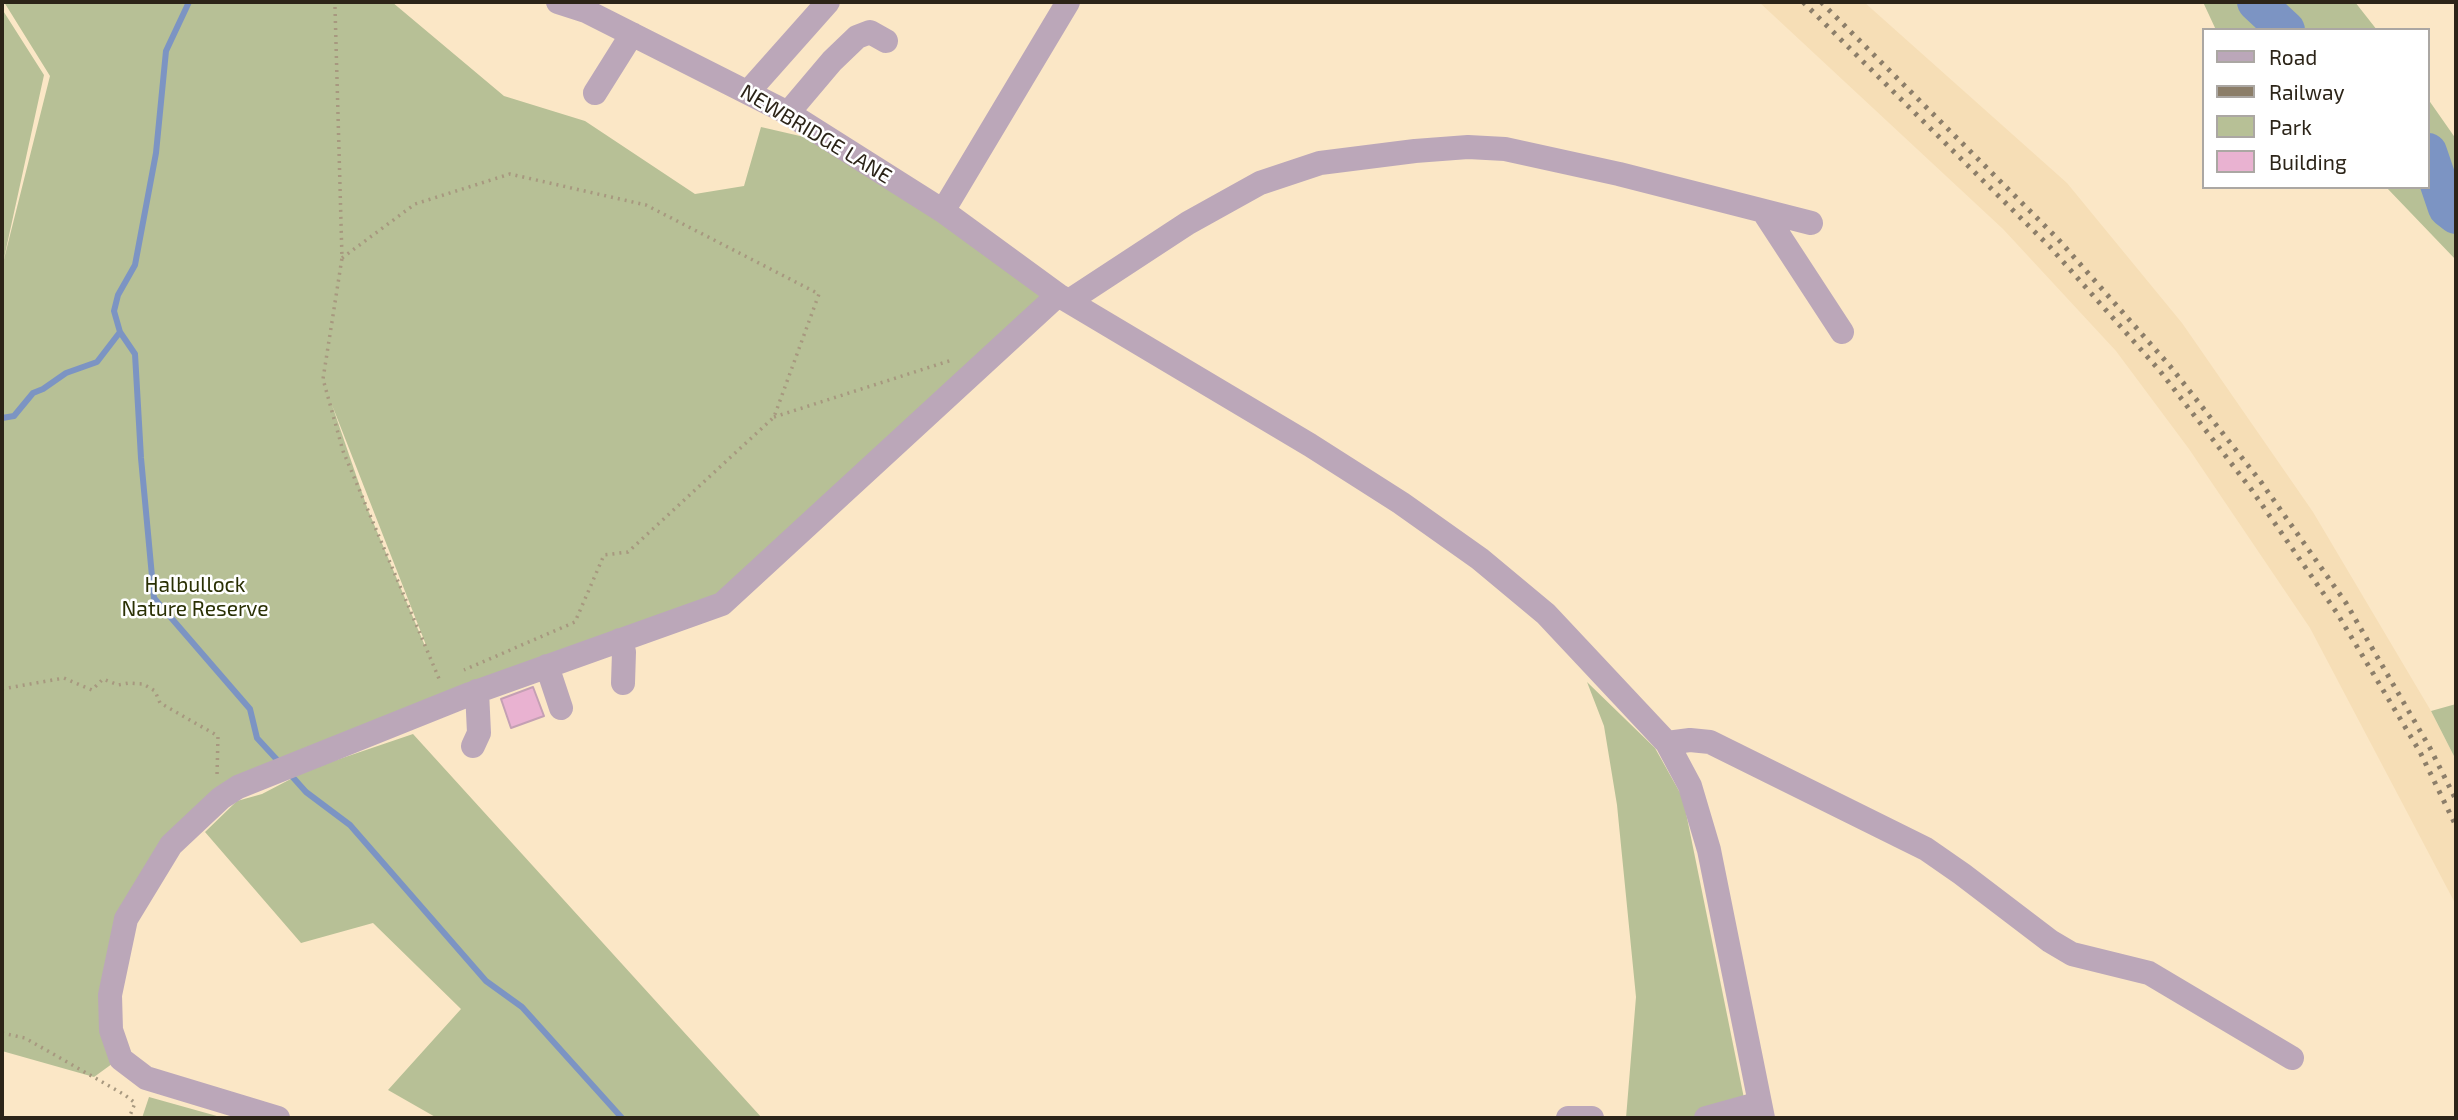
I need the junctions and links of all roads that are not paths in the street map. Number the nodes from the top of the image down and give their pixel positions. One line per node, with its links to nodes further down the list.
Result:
1 (558, 2): 4 (street, NEWBRIDGE LANE)
2 (828, 2): 6 (street)
3 (1068, 2): 9 (street)
4 (632, 34): 6 (street, NEWBRIDGE LANE); 7 (street)
5 (886, 41): 8 (street)
6 (748, 92): 8 (street, NEWBRIDGE LANE)
7 (595, 93)
8 (788, 113): 9 (street, NEWBRIDGE LANE)
9 (943, 211): 12 (street, NEWBRIDGE LANE)
10 (1763, 211): 11 (street); 12 (street); 13 (street)
11 (1811, 223)
12 (1063, 298): 14 (street); 19 (street, NEWBRIDGE LANE)
13 (1842, 332)
14 (620, 640): 15 (street); 16 (street)
15 (547, 666): 17 (street); 18 (street)
16 (623, 683)
17 (477, 691): 20 (street); 23 (street)
18 (561, 708)
19 (1667, 743): 21 (street); 22 (street, NEWBRIDGE LANE)
20 (473, 746)
21 (2292, 1058)
22 (1762, 1110): 26 (street)
23 (278, 1118)
24 (1568, 1118): 25 (street)
25 (1592, 1118)
26 (1706, 1118)

